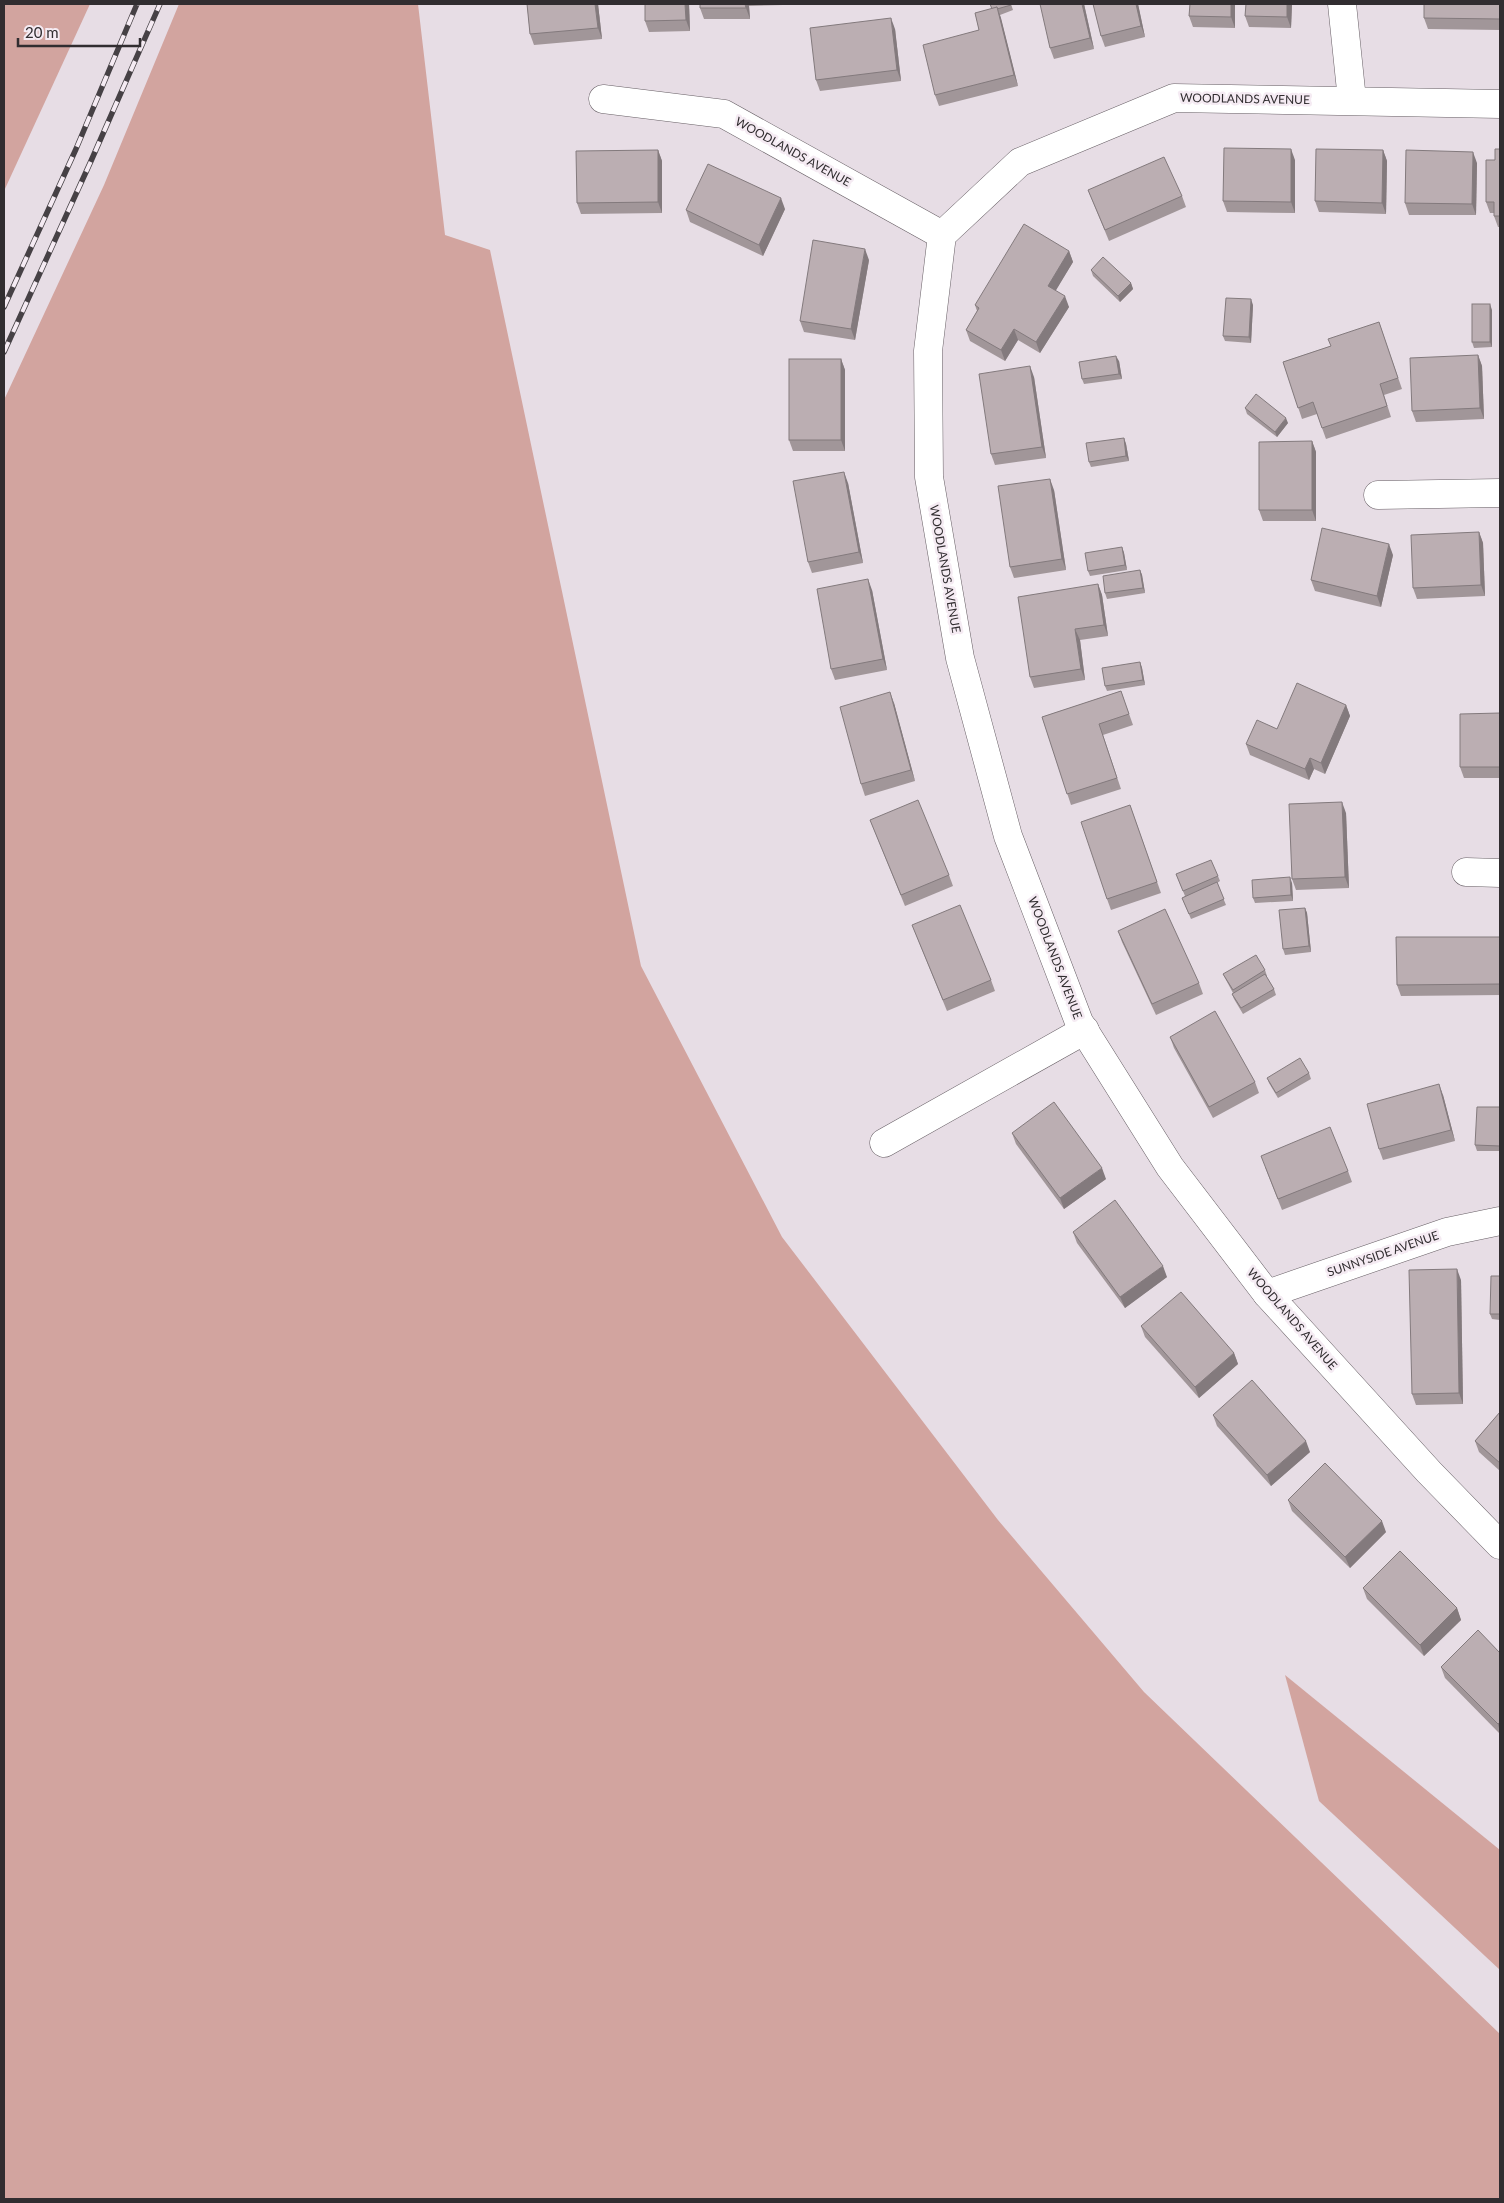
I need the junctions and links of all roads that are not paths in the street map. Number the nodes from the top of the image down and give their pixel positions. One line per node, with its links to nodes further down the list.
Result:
1 (1342, 4): 3 (street)
2 (603, 99): 5 (street, WOODLANDS AVENUE)
3 (1352, 100): 4 (street, WOODLANDS AVENUE); 5 (street, WOODLANDS AVENUE)
4 (1500, 104)
5 (942, 235): 10 (street, WOODLANDS AVENUE)
6 (1500, 493): 7 (street)
7 (1378, 496)
8 (1466, 872): 9 (street)
9 (1500, 873)
10 (1085, 1030): 11 (street); 13 (street, WOODLANDS AVENUE)
11 (884, 1143)
12 (1500, 1221): 13 (street, SUNNYSIDE AVENUE)
13 (1267, 1294): 14 (street, WOODLANDS AVENUE)
14 (1500, 1545)

